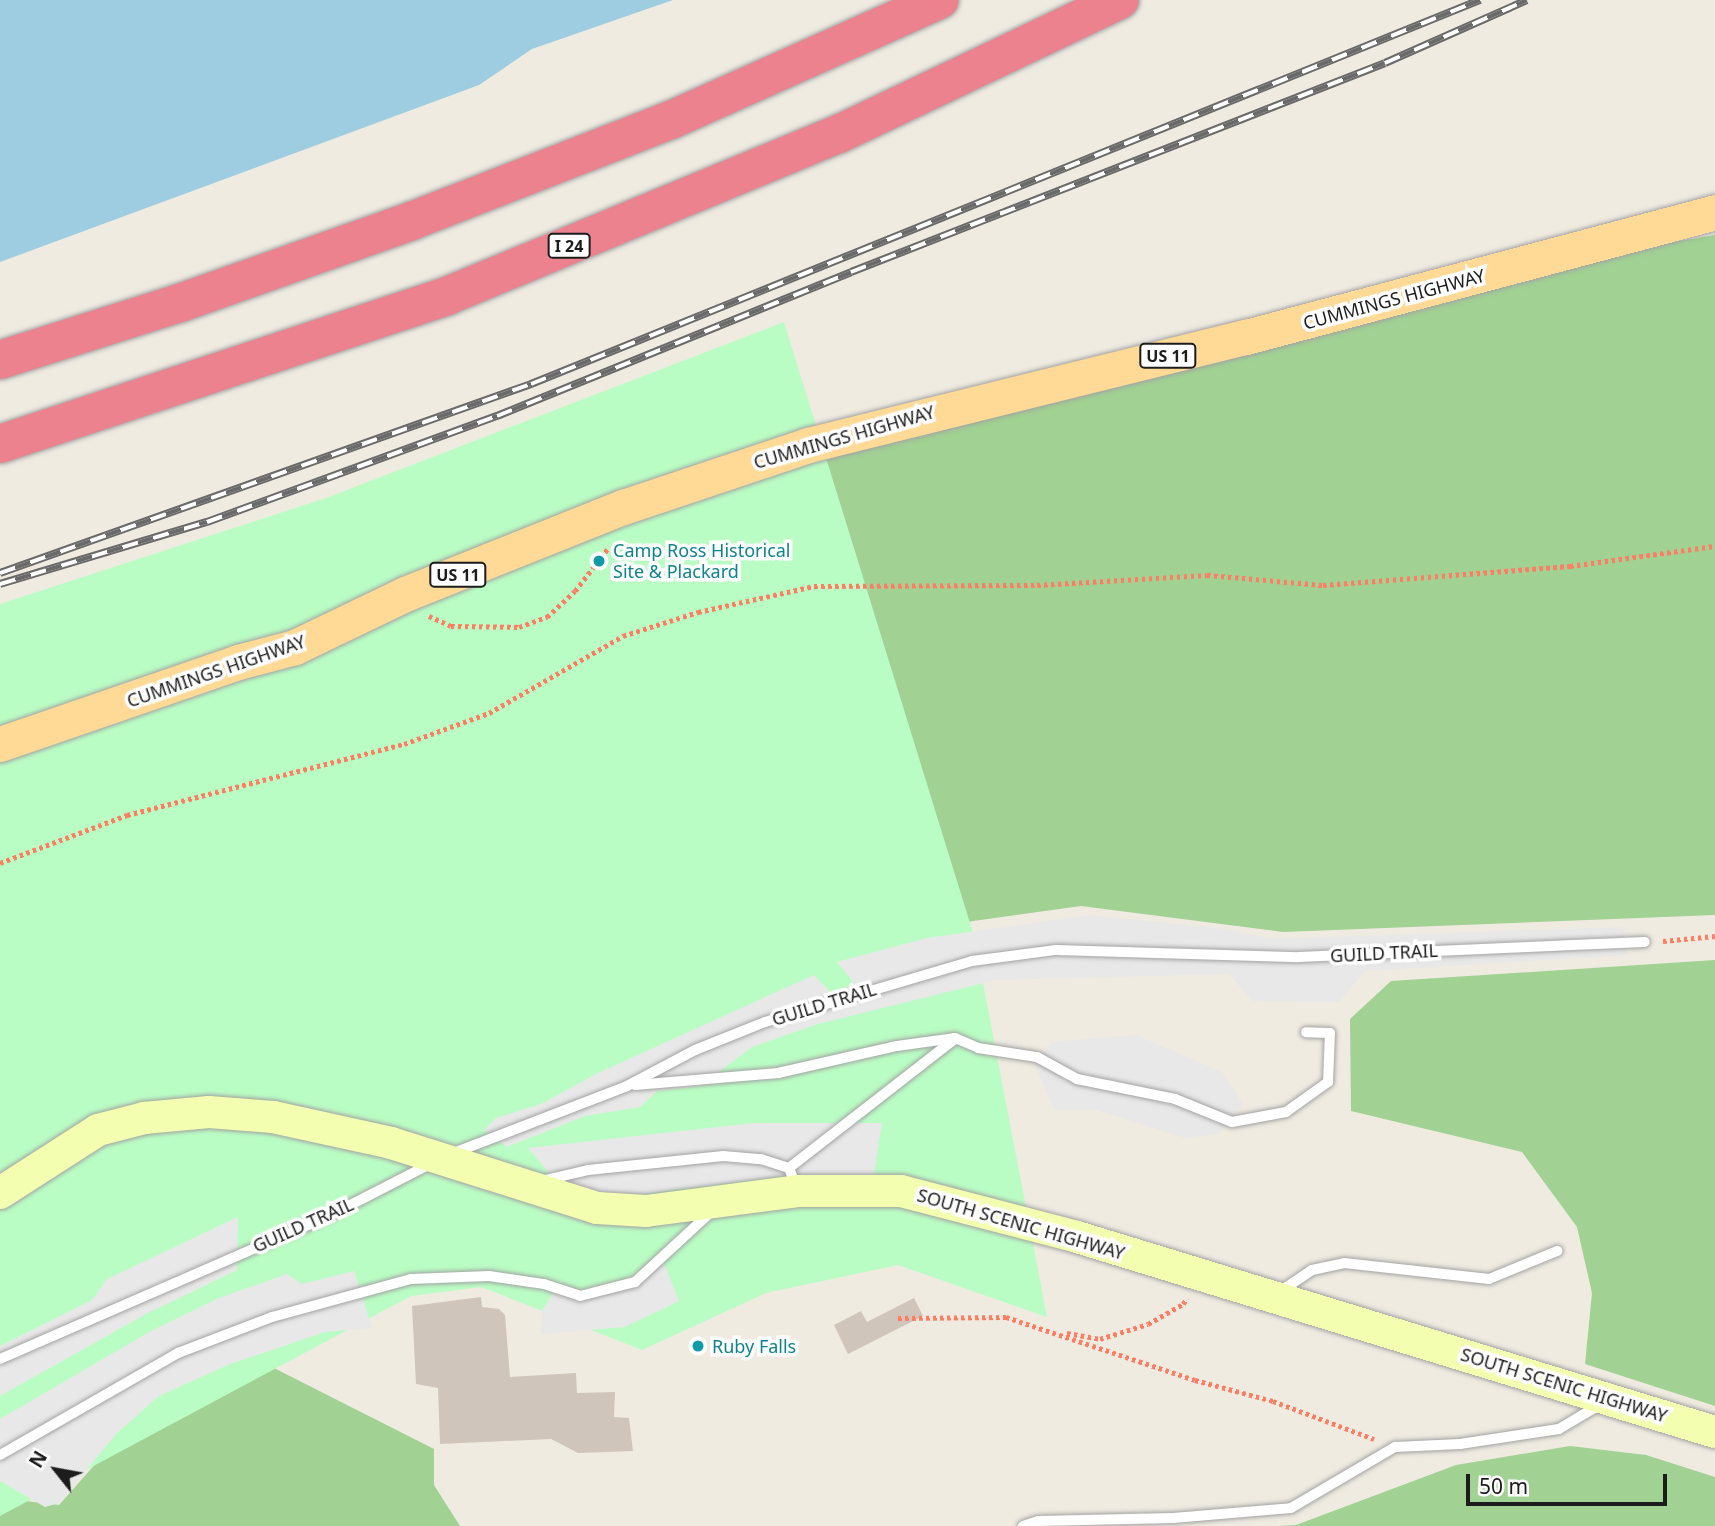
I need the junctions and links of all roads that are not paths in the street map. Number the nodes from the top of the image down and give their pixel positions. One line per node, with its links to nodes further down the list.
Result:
1 (939, 0): 4 (highway)
2 (1120, 0): 5 (highway, I 24)
3 (1715, 212): 6 (main road, CUMMINGS HIGHWAY / US 11)
4 (0, 360)
5 (0, 444)
6 (0, 744)
7 (1645, 942): 10 (lane, GUILD TRAIL)
8 (1306, 1031): 9 (lane)
9 (955, 1038): 10 (lane); 12 (lane)
10 (627, 1086): 11 (lane, GUILD TRAIL)
11 (446, 1157): 13 (main road, SOUTH SCENIC HIGHWAY); 14 (main road, SOUTH SCENIC HIGHWAY); 18 (lane, GUILD TRAIL)
12 (793, 1180): 13 (lane); 15 (main road, SOUTH SCENIC HIGHWAY); 17 (main road, SOUTH SCENIC HIGHWAY)
13 (522, 1186): 15 (main road, SOUTH SCENIC HIGHWAY)
14 (0, 1193)
15 (720, 1203): 21 (lane)
16 (1557, 1251): 17 (lane)
17 (1270, 1299): 19 (main road, SOUTH SCENIC HIGHWAY)
18 (0, 1359)
19 (1609, 1399): 20 (main road, SOUTH SCENIC HIGHWAY); 22 (lane)
20 (1715, 1432)
21 (0, 1455)
22 (1023, 1526)

